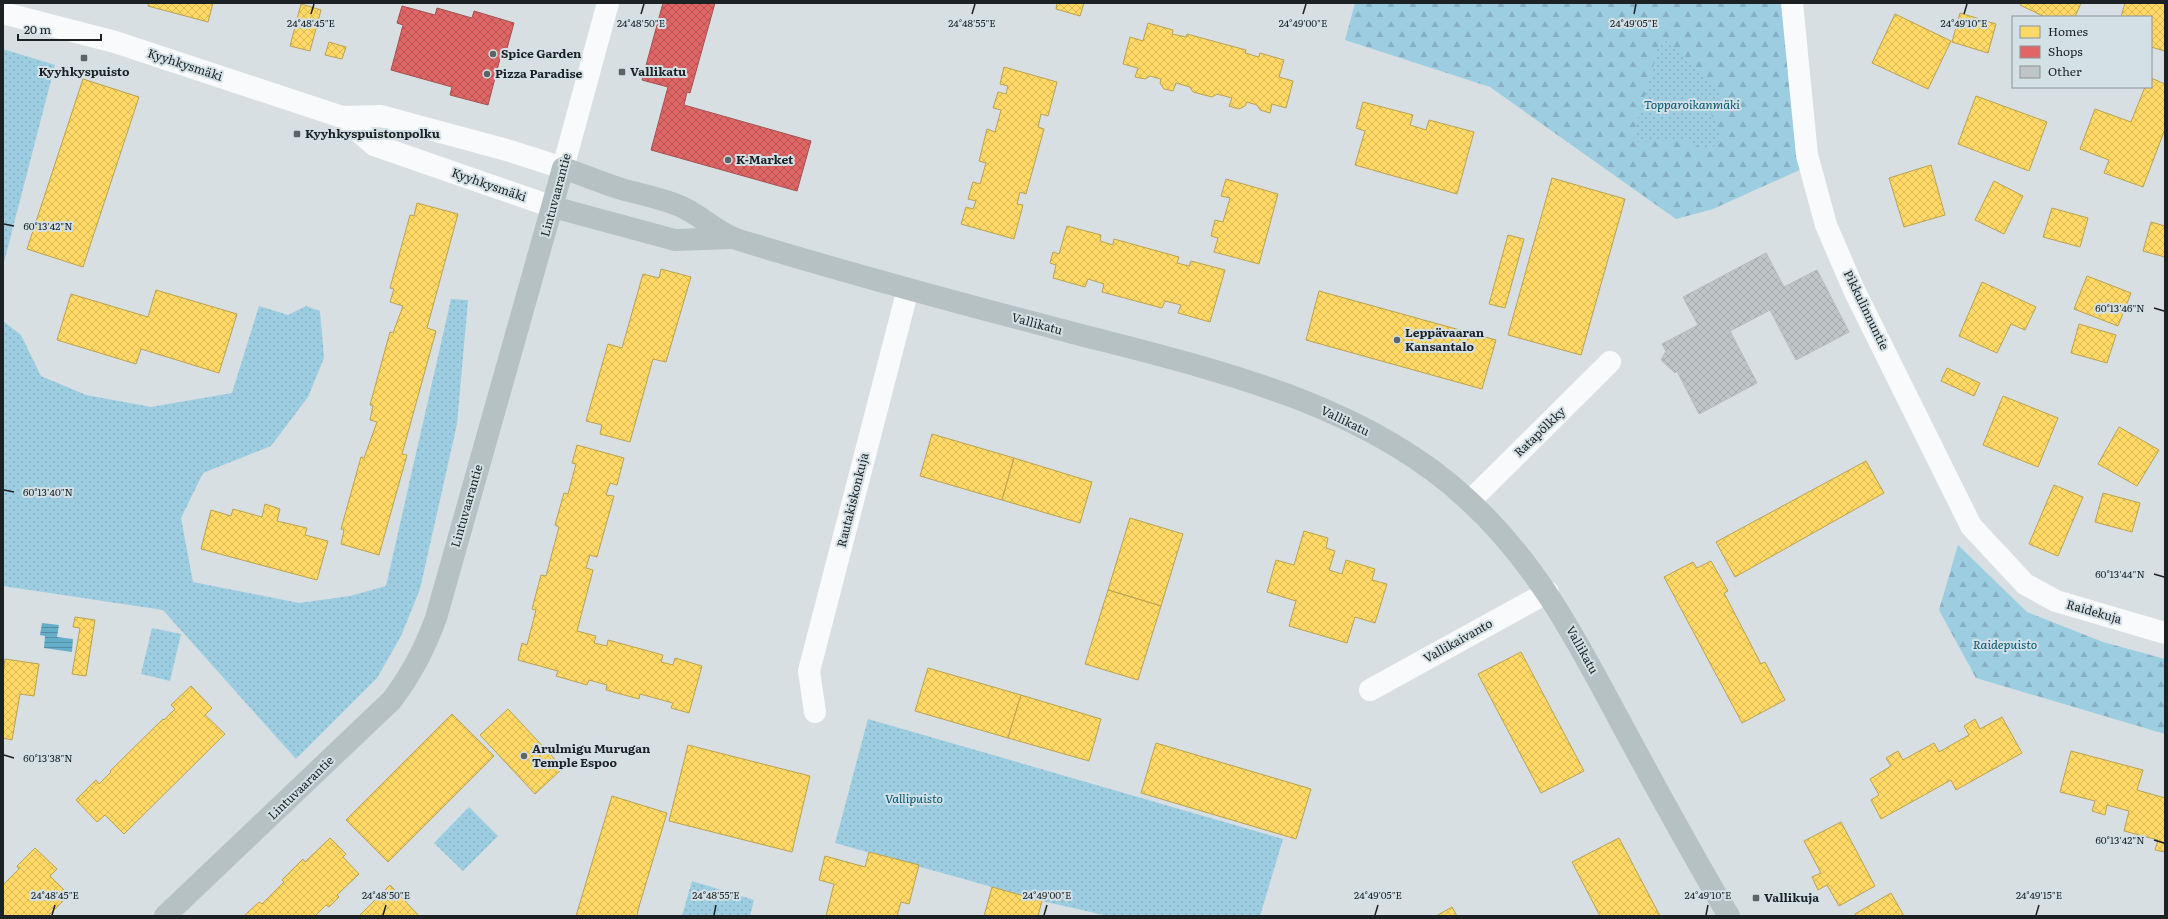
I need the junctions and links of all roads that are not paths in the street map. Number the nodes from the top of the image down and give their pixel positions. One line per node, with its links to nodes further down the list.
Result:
1 (608, 3): 5 (street, Lintuvaarantie)
2 (1792, 3): 11 (street, Pikkulinnuntie)
3 (3, 13): 4 (street, Kyyhkysmäki)
4 (342, 117): 5 (street, Kyyhkysmäki); 6 (street, Kyyhkysmäki)
5 (563, 168): 6 (main road, Lintuvaarantie); 7 (main road, Vallikatu)
6 (553, 207): 7 (main road, Vallikatu); 16 (main road, Lintuvaarantie)
7 (733, 238): 8 (main road, Vallikatu)
8 (908, 289): 10 (main road, Vallikatu); 15 (street, Rautakiskonkuja)
9 (1610, 362): 10 (street, Ratapölkky)
10 (1470, 501): 12 (main road, Vallikatu)
11 (2025, 584): 13 (street, Raidekuja)
12 (1548, 592): 14 (street, Vallikaivanto); 17 (main road, Vallikatu)
13 (2165, 633)
14 (1370, 690)
15 (815, 712)
16 (165, 916)
17 (1729, 916)

